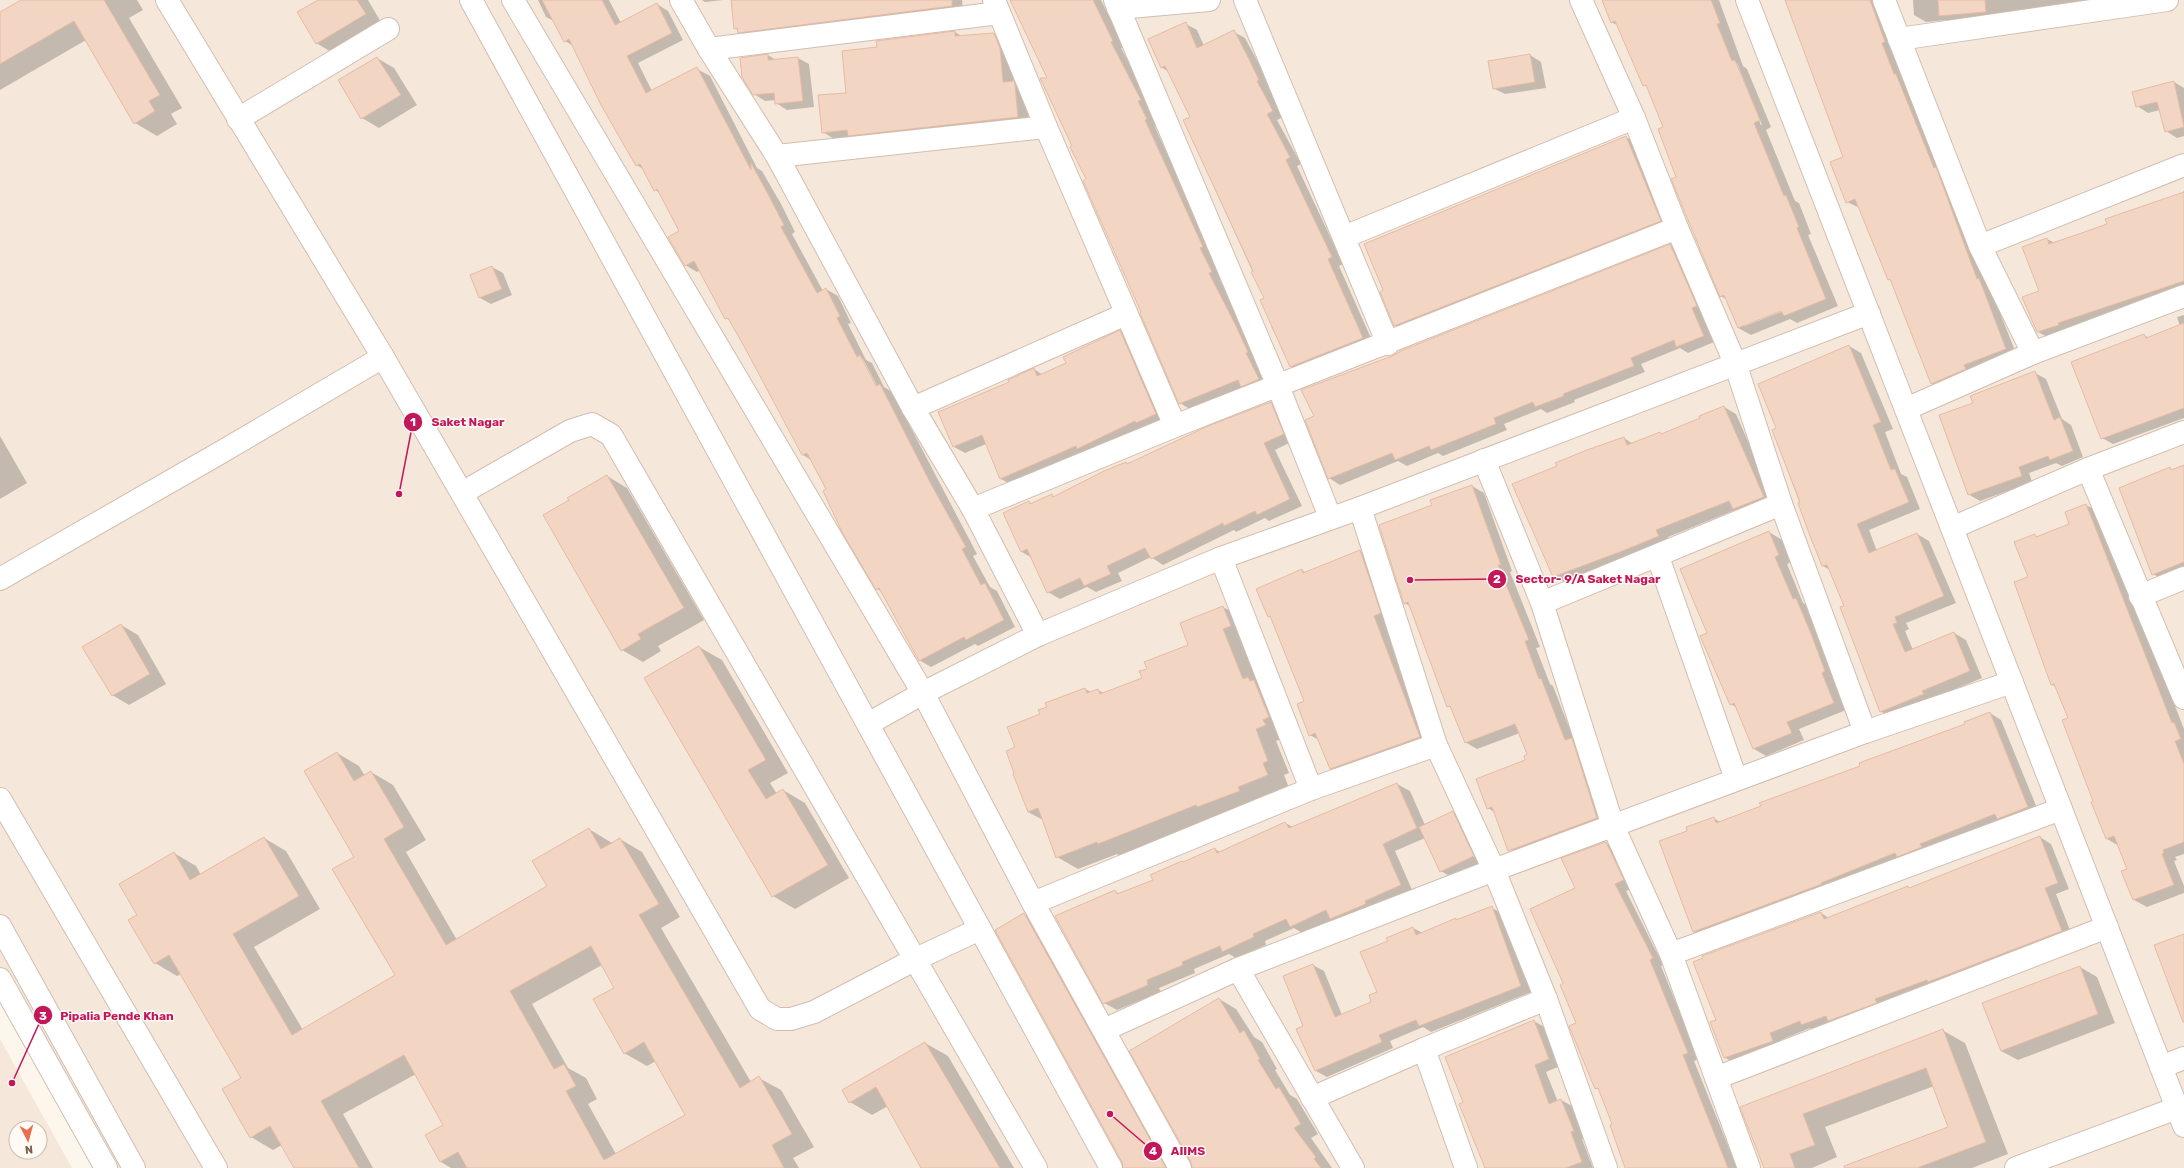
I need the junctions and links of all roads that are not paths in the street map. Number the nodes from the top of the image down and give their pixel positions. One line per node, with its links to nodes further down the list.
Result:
1 (167, 0): 17 (street)
2 (471, 0): 54 (street)
3 (512, 0): 52 (street)
4 (681, 0): 15 (street)
5 (1209, 0): 11 (street)
6 (1245, 0): 22 (street)
7 (1582, 0): 16 (street)
8 (1747, 0): 25 (street)
9 (1884, 0): 14 (street)
10 (2167, 0): 14 (street)
11 (1116, 4): 31 (street)
12 (997, 6): 15 (street); 18 (street)
13 (388, 29): 17 (street)
14 (1899, 39): 23 (street)
15 (709, 49): 19 (street)
16 (1634, 118): 21 (street); 22 (street)
17 (238, 119): 29 (street)
18 (1046, 127): 19 (street); 26 (street)
19 (777, 156): 32 (street)
20 (2184, 165): 23 (street)
21 (1677, 228): 27 (street); 30 (street)
22 (1344, 237): 27 (street)
23 (1980, 246): 28 (street)
24 (2184, 296): 28 (street)
25 (1868, 313): 30 (street); 33 (street)
26 (1126, 314): 32 (street); 34 (street)
27 (1388, 344): 31 (street)
28 (2033, 353): 33 (street)
29 (383, 357): 38 (street); 47 (street)
30 (1735, 363): 36 (street); 39 (street)
31 (1278, 386): 34 (street); 42 (street)
32 (913, 408): 40 (street)
33 (1906, 410): 43 (street)
34 (1175, 426): 40 (street)
35 (2184, 432): 37 (street)
36 (1484, 460): 41 (street); 49 (street)
37 (2088, 469): 43 (street); 48 (street)
38 (462, 493): 68 (street); 68 (street)
39 (1781, 504): 44 (street); 55 (street)
40 (973, 508): 50 (street)
41 (1360, 508): 42 (street); 56 (street)
42 (1330, 517): 45 (street)
43 (1952, 528): 51 (street)
44 (1658, 556): 49 (street); 57 (street)
45 (1221, 558): 50 (street); 58 (street)
46 (2184, 578): 48 (street)
47 (0, 579)
48 (2140, 596): 53 (street)
49 (1542, 603): 61 (street)
50 (1038, 635): 52 (street)
51 (2012, 682): 55 (street); 60 (street)
52 (923, 693): 54 (street); 63 (street)
53 (2184, 698)
54 (868, 724): 66 (street)
55 (1865, 732): 57 (street)
56 (1436, 745): 58 (street); 62 (street)
57 (1736, 779): 61 (street)
58 (1310, 789): 63 (street)
59 (0, 799): 81 (street)
60 (2061, 809): 65 (street); 67 (street)
61 (1613, 826): 62 (street); 67 (street)
62 (1494, 870): 69 (street); 71 (street)
63 (1033, 903): 72 (street)
64 (0, 926): 80 (street)
65 (2107, 927): 75 (street); 76 (street)
66 (980, 929): 68 (street); 83 (street)
67 (1672, 954): 76 (street)
68 (916, 959): 82 (street)
69 (1238, 969): 72 (street); 77 (street)
70 (0, 979): 79 (street)
71 (1546, 999): 73 (street); 87 (street)
72 (1104, 1030): 84 (street)
73 (1424, 1048): 77 (street); 86 (street)
74 (2184, 1058): 75 (street)
75 (2161, 1067): 78 (street)
76 (1716, 1078): 88 (street)
77 (1312, 1098): 85 (street)
78 (2180, 1117): 89 (street)
79 (106, 1168)
80 (134, 1168)
81 (216, 1168)
82 (1036, 1168)
83 (1111, 1168)
84 (1180, 1168)
85 (1353, 1168)
86 (1466, 1168)
87 (1606, 1168)
88 (1749, 1168)
89 (2016, 1168)

